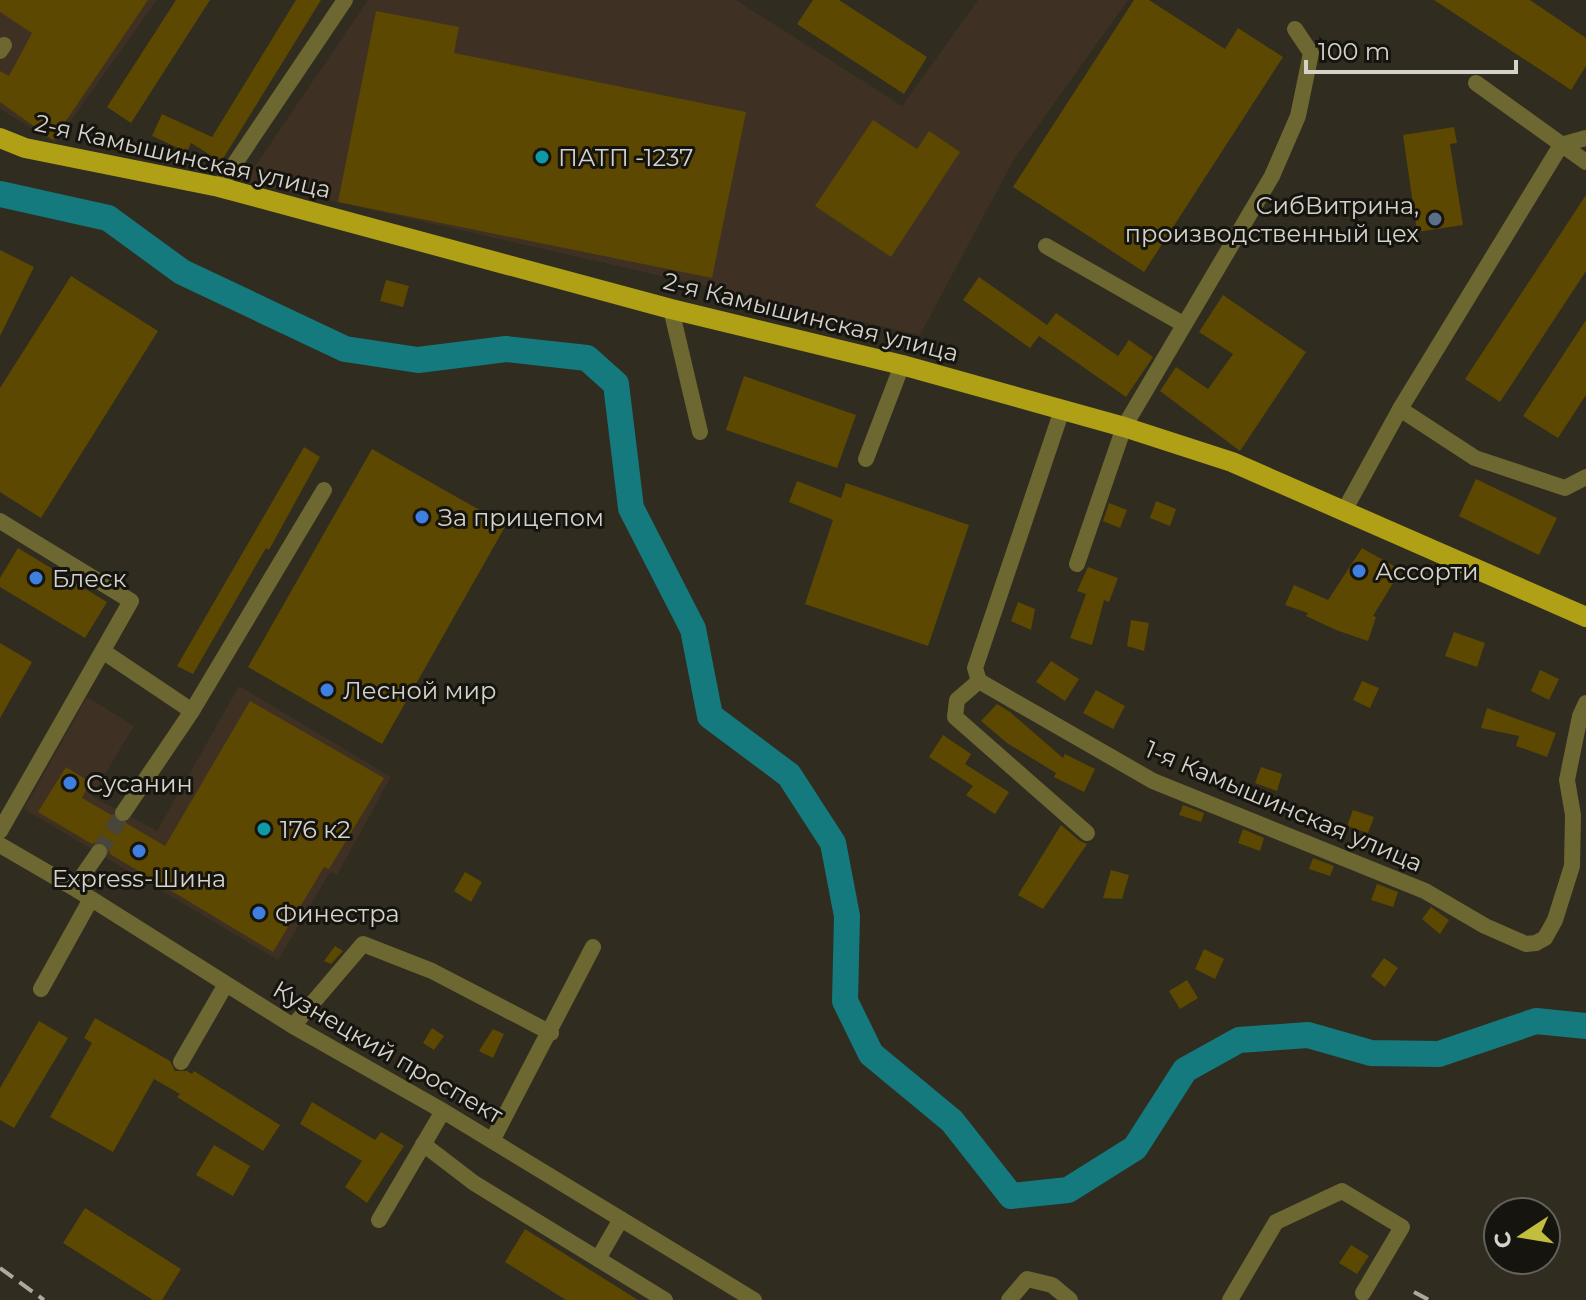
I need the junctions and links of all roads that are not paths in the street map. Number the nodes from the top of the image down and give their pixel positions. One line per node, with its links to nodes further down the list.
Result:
1 (345, 0): 8 (street)
2 (1295, 29): 11 (street)
3 (1476, 83): 6 (street)
4 (0, 138): 8 (main road, 2-я Камышинская улица)
5 (1586, 138): 6 (street)
6 (1561, 145): 7 (street); 13 (street)
7 (1586, 162)
8 (219, 187): 10 (main road, 2-я Камышинская улица)
9 (1046, 246): 11 (street)
10 (671, 309): 12 (main road, 2-я Камышинская улица); 16 (street)
11 (1183, 324): 15 (street)
12 (902, 365): 14 (main road, 2-я Камышинская улица); 17 (street)
13 (1400, 409): 18 (street); 20 (street)
14 (1062, 410): 15 (main road, 2-я Камышинская улица); 25 (street)
15 (1124, 427): 20 (main road, 2-я Камышинская улица); 22 (street)
16 (700, 432)
17 (866, 459)
18 (1586, 477)
19 (324, 490): 27 (street)
20 (1344, 511): 23 (main road, 2-я Камышинская улица)
21 (0, 521): 24 (street)
22 (1077, 564)
23 (1586, 617)
24 (104, 652): 27 (street); 30 (street)
25 (979, 681): 29 (street, 1-я Камышинская улица); 31 (street)
26 (1586, 703): 29 (street, 1-я Камышинская улица)
27 (192, 711): 28 (street)
28 (123, 813)
29 (1580, 817)
30 (0, 831)
31 (1087, 833)
32 (0, 845): 34 (street, Кузнецкий проспект)
33 (99, 852): 34 (street)
34 (74, 888): 35 (street, Кузнецкий проспект)
35 (91, 899): 37 (street, Кузнецкий проспект); 38 (street)
36 (593, 947): 40 (street)
37 (226, 984): 39 (street, Кузнецкий проспект); 41 (street)
38 (41, 989)
39 (293, 1026): 40 (street); 42 (street, Кузнецкий проспект)
40 (551, 1033): 43 (street)
41 (181, 1062)
42 (443, 1111): 43 (street, Кузнецкий проспект); 44 (street)
43 (492, 1141): 45 (street, Кузнецкий проспект)
44 (423, 1144): 46 (street); 47 (street)
45 (621, 1219): 47 (street); 50 (street, Кузнецкий проспект)
46 (379, 1220)
47 (598, 1259): 49 (street)
48 (1363, 1293): 53 (street)
49 (665, 1300)
50 (754, 1300)
51 (1009, 1300): 52 (street)
52 (1070, 1300)
53 (1230, 1300)

